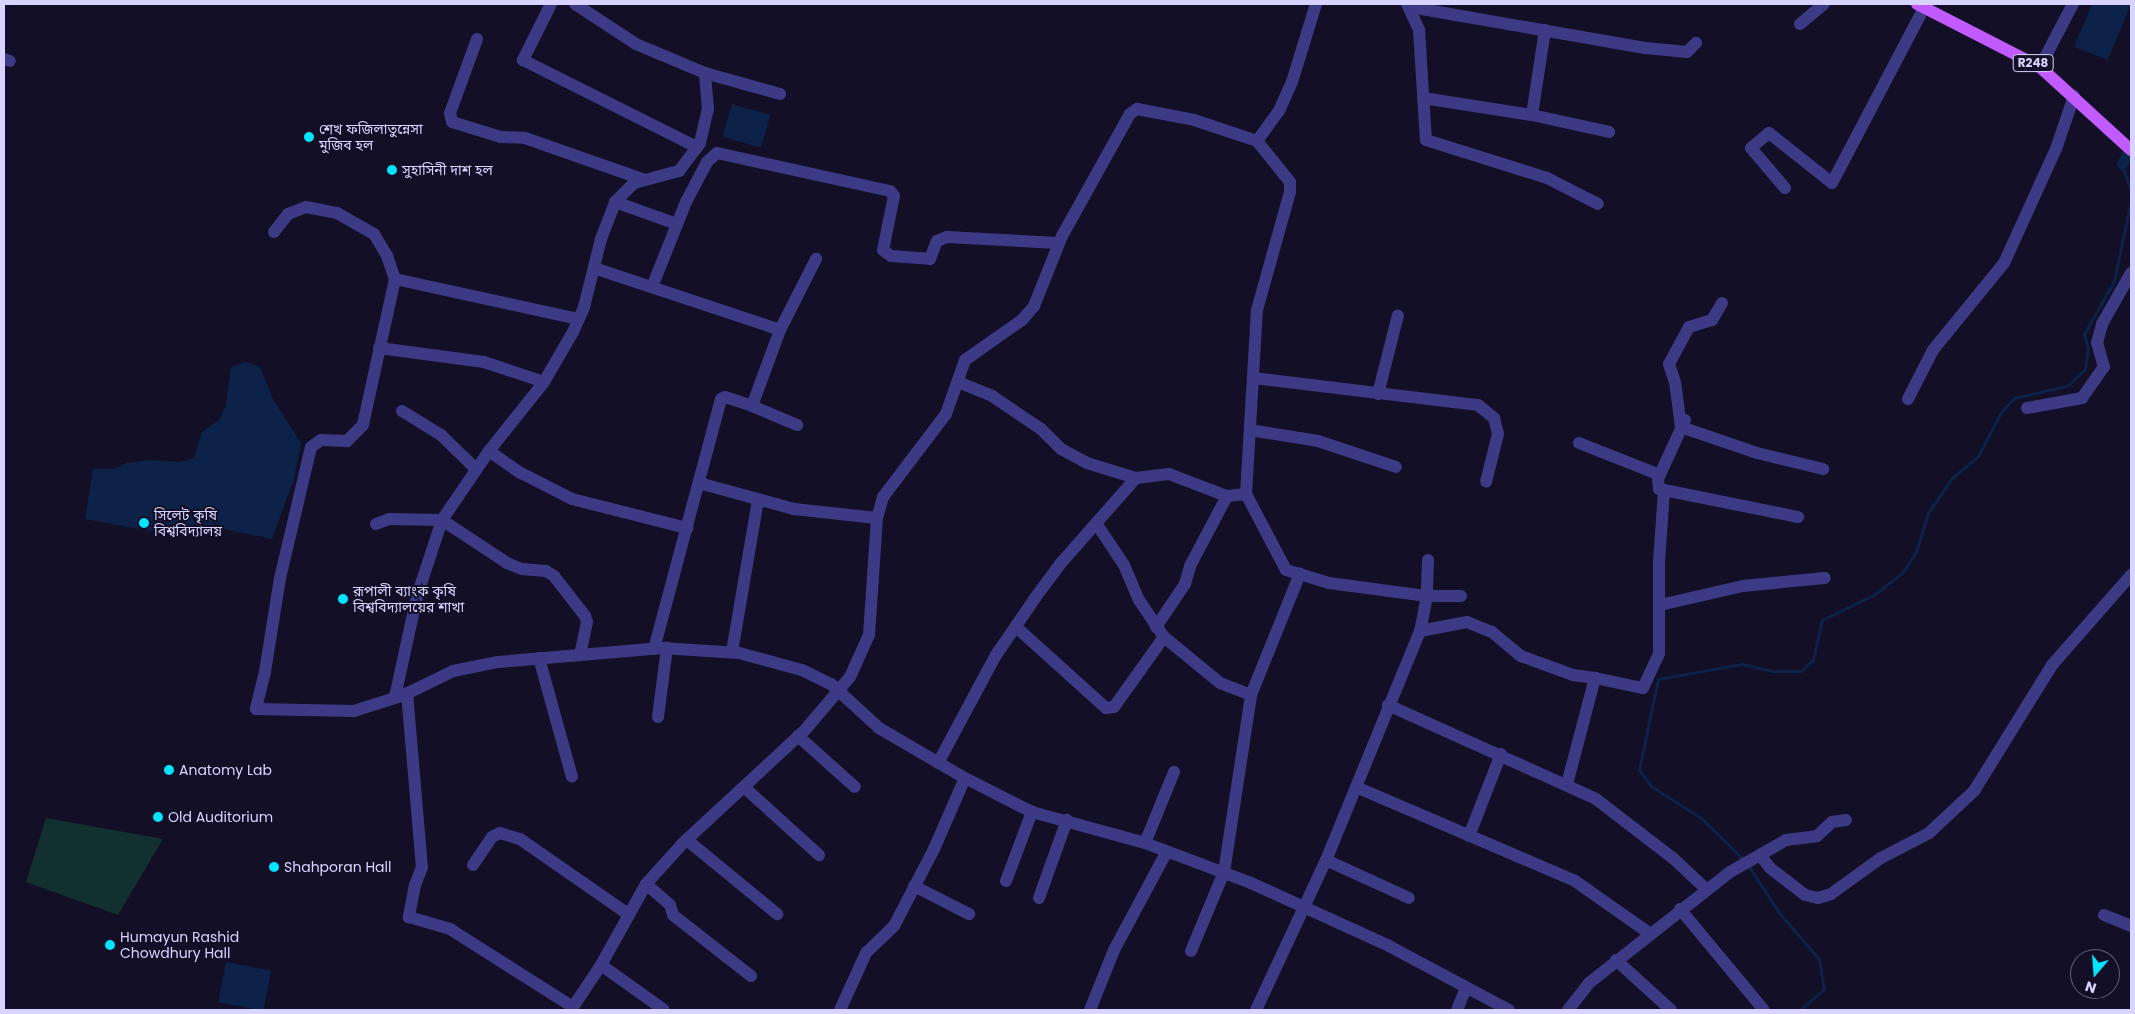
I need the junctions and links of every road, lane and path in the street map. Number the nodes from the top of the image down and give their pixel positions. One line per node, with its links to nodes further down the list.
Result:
1 (551, 4): 20 (street)
2 (575, 4): 13 (street)
3 (1316, 4): 19 (street)
4 (1824, 4): 8 (street)
5 (2074, 4): 12 (street)
6 (1409, 6): 9 (street); 16 (street)
7 (1921, 6): 12 (main road, R248); 23 (street)
8 (1800, 24)
9 (1545, 30): 11 (street); 17 (street)
10 (477, 39): 22 (street)
11 (1696, 43)
12 (2040, 67): 15 (main road, R248)
13 (705, 73): 14 (street); 20 (street)
14 (780, 94)
15 (2074, 96): 21 (main road, R248); 43 (street)
16 (1423, 98): 17 (street); 25 (street)
17 (1532, 115): 18 (street)
18 (1609, 132)
19 (1257, 142): 28 (street); 39 (street)
20 (697, 147): 22 (street)
21 (2131, 150)
22 (645, 180): 24 (street)
23 (1785, 188)
24 (615, 202): 26 (street); 30 (street)
25 (1598, 204)
26 (678, 224): 28 (street); 33 (street)
27 (274, 232): 32 (street)
28 (1058, 243): 41 (street)
29 (816, 259): 37 (street)
30 (594, 268): 33 (street); 36 (street)
31 (2131, 273): 45 (street)
32 (395, 279): 36 (street); 38 (street)
33 (652, 287): 37 (street)
34 (1722, 303): 47 (street)
35 (1398, 315): 42 (street)
36 (579, 319): 40 (street)
37 (780, 330): 44 (street)
38 (379, 348): 40 (street); 86 (street)
39 (1254, 378): 42 (street); 49 (street)
40 (544, 382): 51 (street)
41 (958, 382): 56 (street); 64 (street)
42 (1378, 394): 58 (street)
43 (1908, 399)
44 (752, 406): 48 (street); 57 (street)
45 (2028, 408)
46 (402, 411): 53 (street)
47 (1684, 422): 54 (street); 55 (street)
48 (797, 425)
49 (1250, 430): 52 (street); 60 (street)
50 (1579, 442): 55 (street)
51 (489, 451): 53 (street); 68 (street)
52 (1396, 468)
53 (476, 469): 65 (street)
54 (1823, 469)
55 (1660, 475): 59 (street)
56 (1136, 478): 61 (street); 66 (street)
57 (699, 482): 62 (street); 68 (street)
58 (1486, 482)
59 (1664, 491): 63 (street); 75 (street)
60 (1246, 494): 61 (street); 70 (street)
61 (1227, 496): 78 (street)
62 (758, 500): 64 (street); 81 (street)
63 (1798, 517)
64 (877, 518): 85 (street)
65 (442, 520): 67 (street); 82 (street); 86 (street)
66 (1096, 523): 76 (street); 78 (street)
67 (376, 524)
68 (687, 528): 80 (street)
69 (1428, 560): 73 (street)
70 (1300, 574): 73 (street); 87 (street)
71 (2131, 575): 108 (street)
72 (1825, 578): 75 (street)
73 (1427, 596): 74 (street); 77 (street)
74 (1461, 596)
75 (1660, 605): 84 (street)
76 (1016, 627): 78 (street); 92 (street)
77 (1420, 631): 84 (street); 88 (street)
78 (1160, 632): 87 (street)
79 (667, 648): 80 (street); 81 (street); 89 (street)
80 (654, 649): 82 (street)
81 (732, 652): 85 (street)
82 (580, 655): 83 (street)
83 (539, 658): 86 (street); 94 (street)
84 (1595, 678): 96 (street)
85 (840, 692): 90 (street); 92 (street)
86 (401, 695): 131 (street)
87 (1251, 696): 111 (street)
88 (1388, 705): 91 (street); 98 (street)
89 (658, 717)
90 (798, 736): 97 (street); 99 (street)
91 (1501, 754): 96 (street); 103 (street)
92 (938, 763): 95 (street)
93 (1174, 772): 105 (street)
94 (572, 777)
95 (965, 778): 100 (street); 114 (street)
96 (1567, 784): 115 (street)
97 (855, 787)
98 (1356, 787): 103 (street); 109 (street)
99 (745, 788): 104 (street); 107 (street)
100 (1032, 812): 101 (street); 112 (street)
101 (1067, 820): 105 (street); 116 (street)
102 (1846, 820): 108 (street)
103 (1469, 836): 125 (street)
104 (687, 840): 113 (street); 121 (street)
105 (1145, 844): 106 (street)
106 (1166, 853): 111 (street); 134 (street)
107 (819, 855)
108 (1760, 855): 115 (street)
109 (1326, 860): 117 (street); 118 (street)
110 (473, 865): 120 (street)
111 (1224, 872): 118 (street); 126 (street)
112 (1006, 881)
113 (646, 884): 120 (street); 129 (street)
114 (914, 886): 122 (street); 133 (street)
115 (1706, 889): 119 (street)
116 (1040, 898)
117 (1409, 898)
118 (1306, 907): 130 (street); 135 (street)
119 (1680, 909): 125 (street); 140 (street)
120 (628, 914): 128 (street)
121 (777, 914)
122 (969, 914)
123 (2104, 915): 124 (street)
124 (2131, 926)
125 (1649, 933): 127 (street)
126 (1191, 950)
127 (1616, 960): 138 (street); 139 (street)
128 (601, 965): 131 (street); 132 (street)
129 (752, 976)
130 (1466, 988): 136 (street); 137 (street)
131 (572, 1008)
132 (664, 1010)
133 (840, 1010)
134 (1090, 1010)
135 (1256, 1010)
136 (1457, 1010)
137 (1509, 1010)
138 (1568, 1010)
139 (1671, 1010)
140 (1764, 1010)

